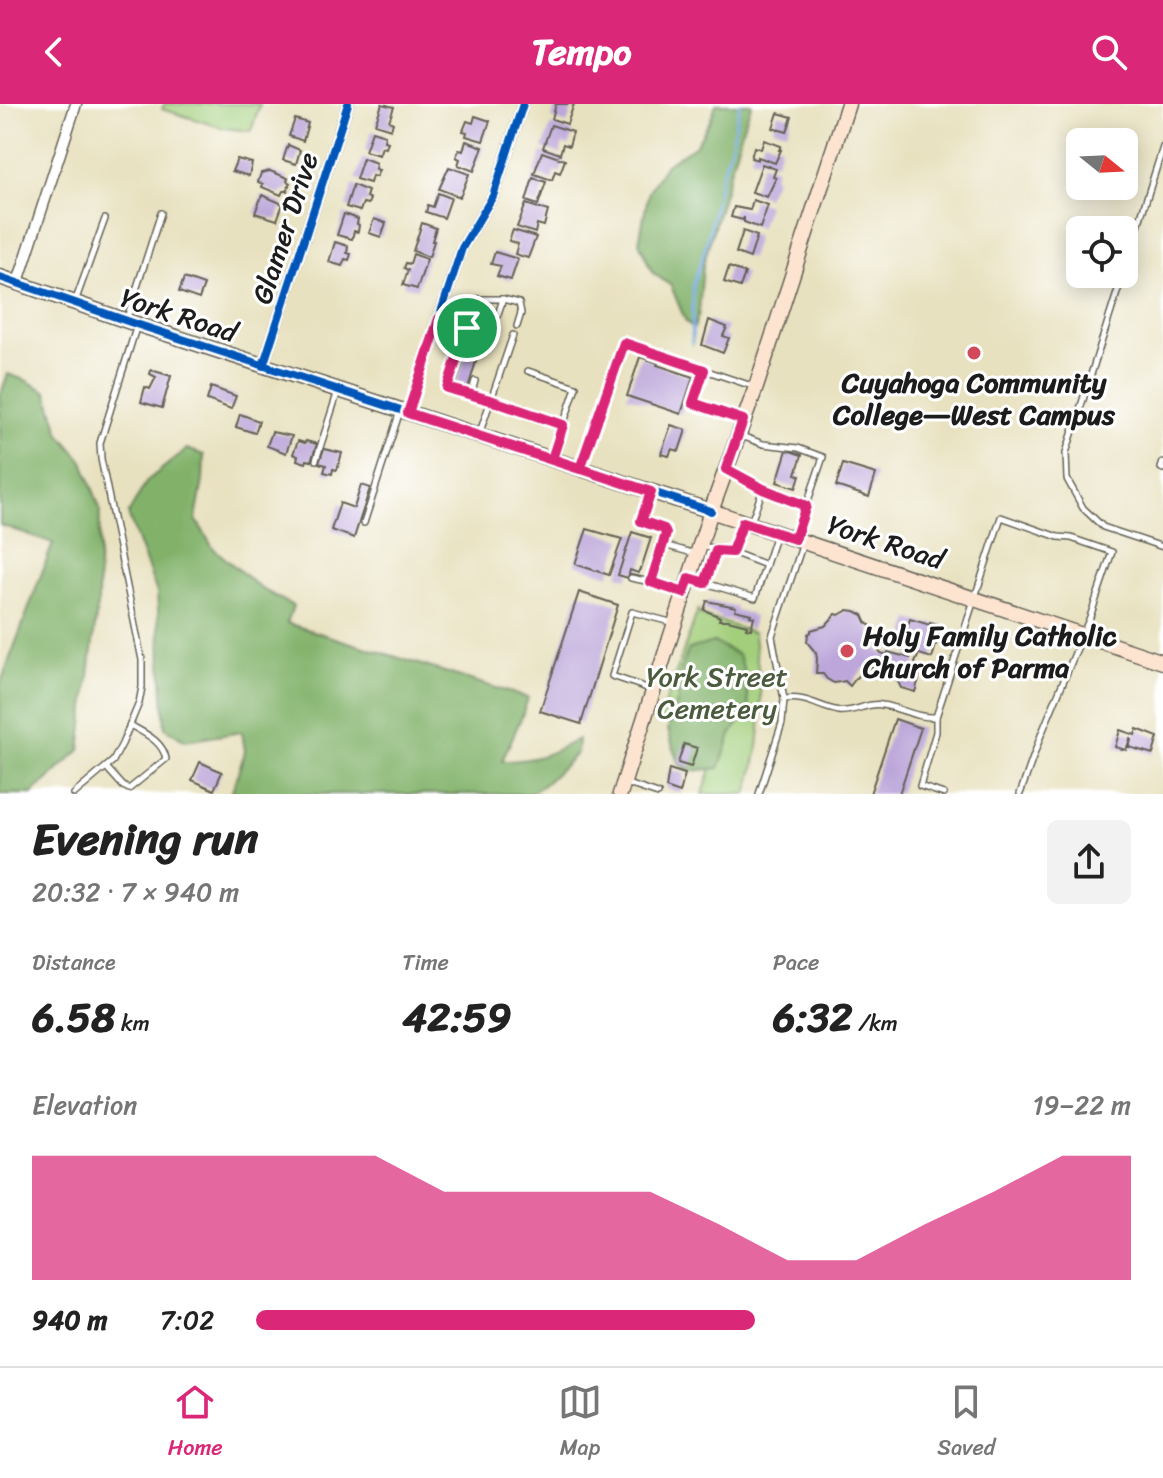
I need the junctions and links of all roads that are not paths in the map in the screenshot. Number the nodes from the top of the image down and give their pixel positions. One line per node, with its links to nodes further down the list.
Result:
1 (76, 104): 10 (street)
2 (348, 104): 20 (street, Glamer Drive)
3 (523, 104): 15 (street)
4 (848, 104): 24 (main road)
5 (1163, 147): 8 (lane)
6 (161, 213): 16 (lane)
7 (105, 219): 13 (lane)
8 (1138, 225)
9 (0, 277): 10 (street, York Road)
10 (18, 282): 13 (street, York Road)
11 (1118, 288): 47 (lane)
12 (503, 299): 14 (lane); 17 (lane); 18 (lane)
13 (75, 303): 16 (street, York Road)
14 (497, 317)
15 (439, 319): 18 (lane); 28 (street)
16 (132, 323): 20 (street, York Road); 64 (lane)
17 (517, 326)
18 (467, 328): 26 (lane)
19 (513, 335): 27 (lane)
20 (263, 366): 25 (street, York Road)
21 (704, 370): 24 (lane); 30 (lane); 35 (lane)
22 (528, 371): 29 (lane)
23 (475, 381): 26 (lane)
24 (756, 387): 30 (main road)
25 (338, 390): 28 (street, York Road); 33 (lane)
26 (471, 395): 27 (lane)
27 (490, 400): 29 (lane); 31 (lane)
28 (404, 412): 31 (street, York Road); 42 (lane)
29 (563, 425): 32 (lane)
30 (741, 427): 36 (main road); 40 (lane)
31 (479, 436): 32 (street, York Road)
32 (552, 459): 35 (street, York Road)
33 (316, 460)
34 (1163, 462): 37 (lane)
35 (580, 469): 39 (street, York Road)
36 (726, 469): 38 (lane); 41 (main road)
37 (1163, 469)
38 (763, 489): 40 (lane); 43 (lane)
39 (651, 492): 41 (street, York Road); 46 (lane)
40 (806, 506): 45 (lane)
41 (711, 511): 43 (main road, York Road); 48 (main road)
42 (364, 523)
43 (746, 523): 44 (main road, York Road); 50 (lane)
44 (777, 533): 45 (main road, York Road); 51 (lane)
45 (799, 540): 57 (main road, York Road); 62 (lane)
46 (664, 545): 48 (lane); 54 (lane)
47 (1163, 547)
48 (698, 550): 49 (lane); 53 (main road)
49 (716, 551): 50 (lane); 55 (lane)
50 (732, 552): 51 (lane)
51 (766, 565): 55 (lane)
52 (631, 578): 54 (lane)
53 (689, 578): 55 (lane); 56 (main road)
54 (651, 582): 56 (lane)
55 (705, 583)
56 (684, 593): 58 (main road)
57 (975, 599): 59 (main road, York Road); 59 (lane); 63 (lane)
58 (675, 624): 61 (main road); 61 (lane)
59 (1081, 634): 60 (main road, York Road); 71 (lane)
60 (1163, 662)
61 (654, 691): 66 (main road)
62 (784, 699): 63 (lane); 69 (lane)
63 (936, 717): 70 (lane)
64 (130, 725): 65 (lane); 65 (lane)
65 (106, 767): 67 (lane)
66 (622, 788): 68 (lane)
67 (74, 794)
68 (658, 794)
69 (759, 794)
70 (944, 794)
71 (1020, 794)

